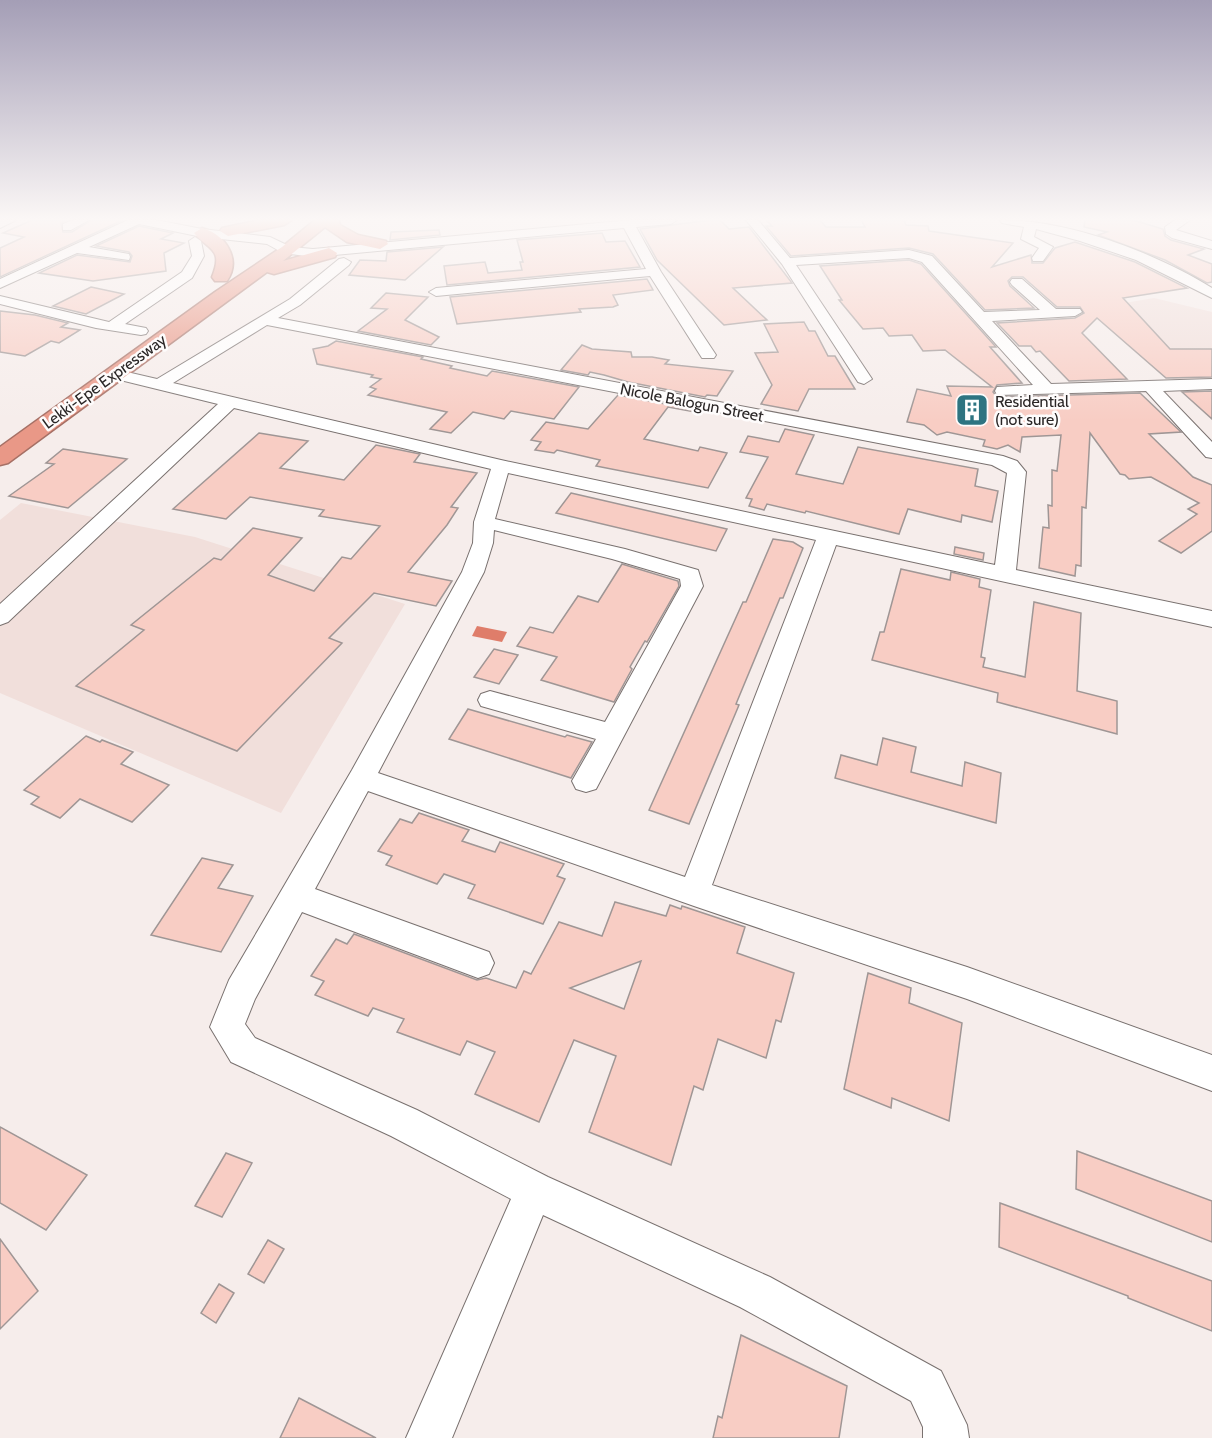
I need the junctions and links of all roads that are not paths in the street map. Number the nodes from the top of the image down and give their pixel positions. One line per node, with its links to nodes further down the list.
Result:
1 (169, 287): 20 (street)
2 (219, 287): 21 (highway, Lekki-Epe Expressway)
3 (220, 287): 19 (highway, Lekki-Epe Expressway)
4 (227, 287): 19 (highway)
5 (309, 287): 18 (street)
6 (489, 287): 11 (street)
7 (664, 287): 23 (street)
8 (804, 287): 25 (street)
9 (953, 287): 17 (street)
10 (1023, 287): 15 (street)
11 (436, 292)
12 (0, 300): 13 (street)
13 (27, 306): 16 (street); 20 (street)
14 (1075, 312): 15 (street)
15 (1052, 313): 17 (street)
16 (9, 316)
17 (980, 317): 29 (street)
18 (263, 320): 27 (street); 37 (street, Nicole Balogun Street)
19 (181, 325): 24 (highway, Lekki-Epe Expressway)
20 (112, 326): 21 (street)
21 (141, 331): 22 (highway, Lekki-Epe Expressway)
22 (123, 344)
23 (708, 355)
24 (114, 374): 27 (street); 33 (highway, Lekki-Epe Expressway)
25 (864, 379)
26 (1212, 384): 28 (street)
27 (159, 385): 31 (street)
28 (1151, 387): 29 (street); 32 (street)
29 (1046, 389): 30 (street)
30 (1003, 391)
31 (230, 402): 34 (street); 38 (street)
32 (1212, 453)
33 (0, 458)
34 (501, 466): 35 (street); 36 (street)
35 (484, 522): 41 (street); 42 (street)
36 (828, 537): 37 (street); 44 (street)
37 (1005, 574): 39 (street)
38 (0, 617)
39 (1212, 619)
40 (490, 700): 41 (street)
41 (612, 734): 43 (street)
42 (362, 778): 44 (street); 45 (street)
43 (586, 781)
44 (694, 893): 47 (street)
45 (294, 895): 46 (street); 48 (street)
46 (478, 963)
47 (1212, 1073)
48 (534, 1191): 49 (street); 50 (street)
49 (429, 1438)
50 (946, 1438)

